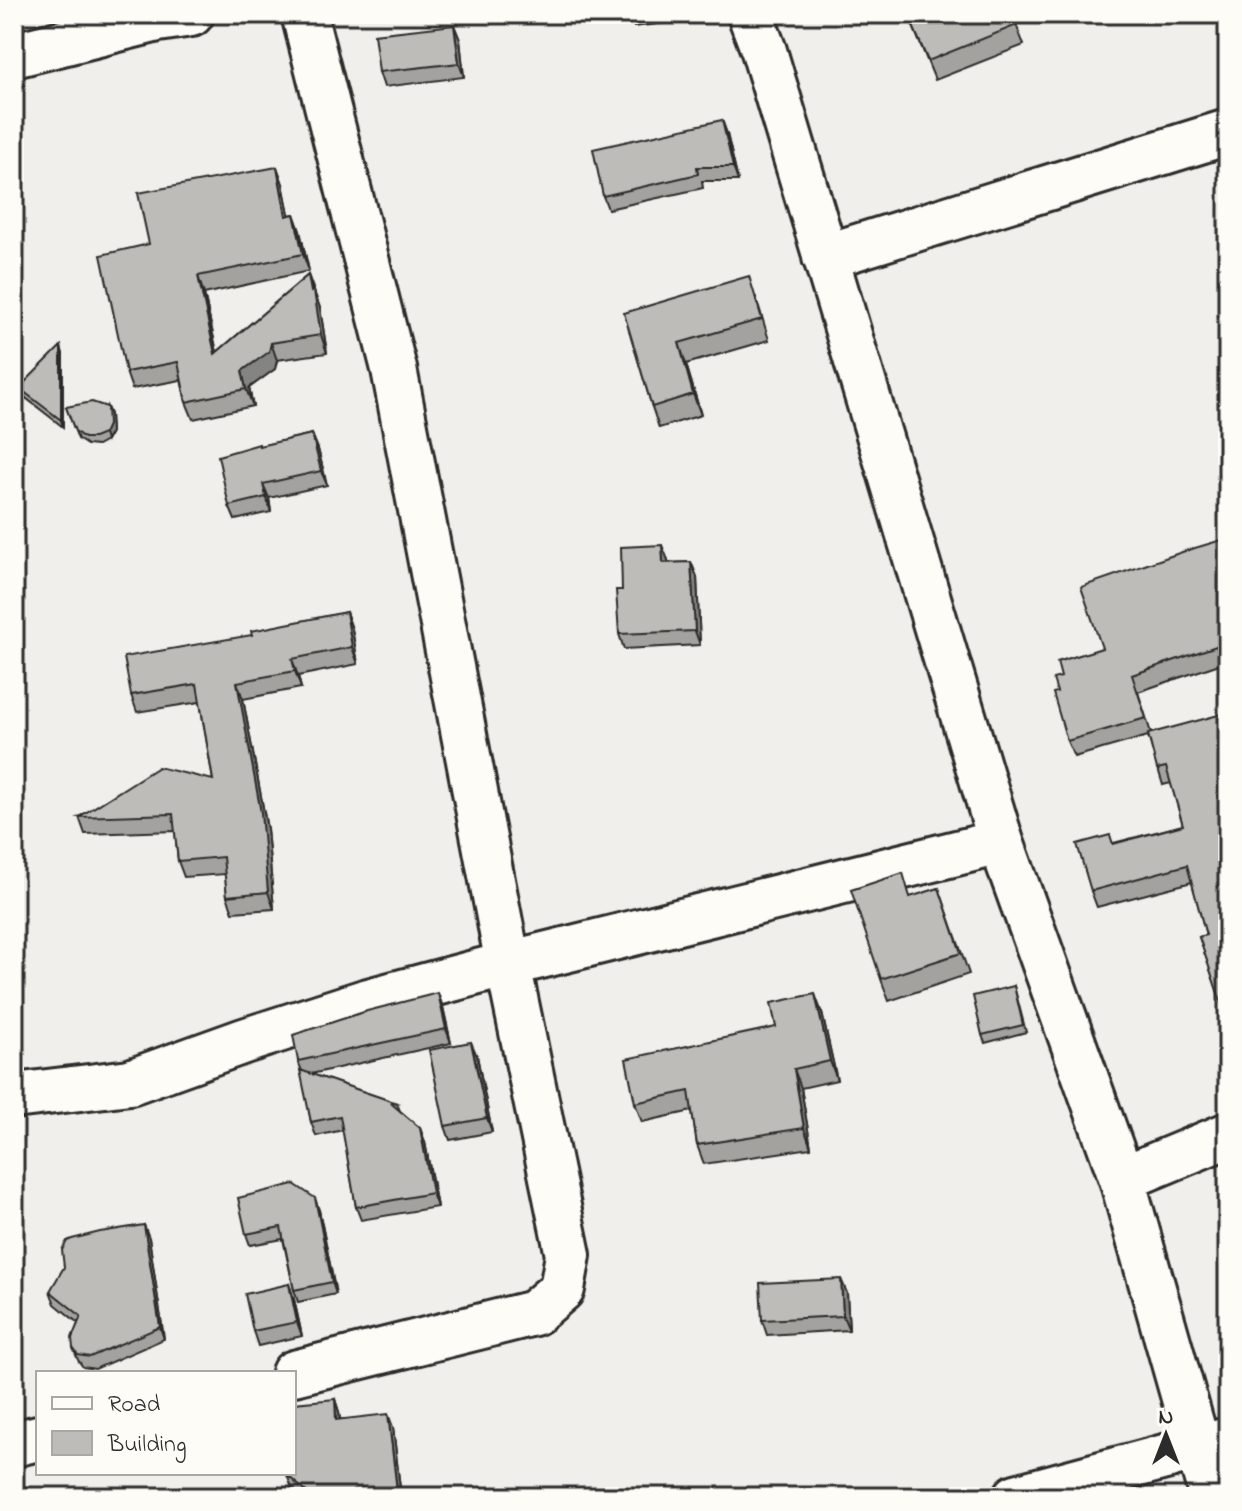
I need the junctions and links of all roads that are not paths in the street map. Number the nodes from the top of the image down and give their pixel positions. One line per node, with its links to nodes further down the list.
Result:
1 (304, 14): 8 (street)
2 (750, 14): 6 (street)
3 (170, 16): 4 (street)
4 (14, 55)
5 (1228, 132): 6 (street)
6 (825, 257): 7 (street)
7 (1001, 842): 8 (street); 11 (street)
8 (508, 964): 9 (street); 12 (street)
9 (14, 1096)
10 (1228, 1135): 11 (street)
11 (1122, 1179): 15 (street)
12 (296, 1372)
13 (36, 1438): 14 (street)
14 (14, 1444)
15 (1214, 1444): 16 (street); 17 (street)
16 (1016, 1497)
17 (1212, 1497)

